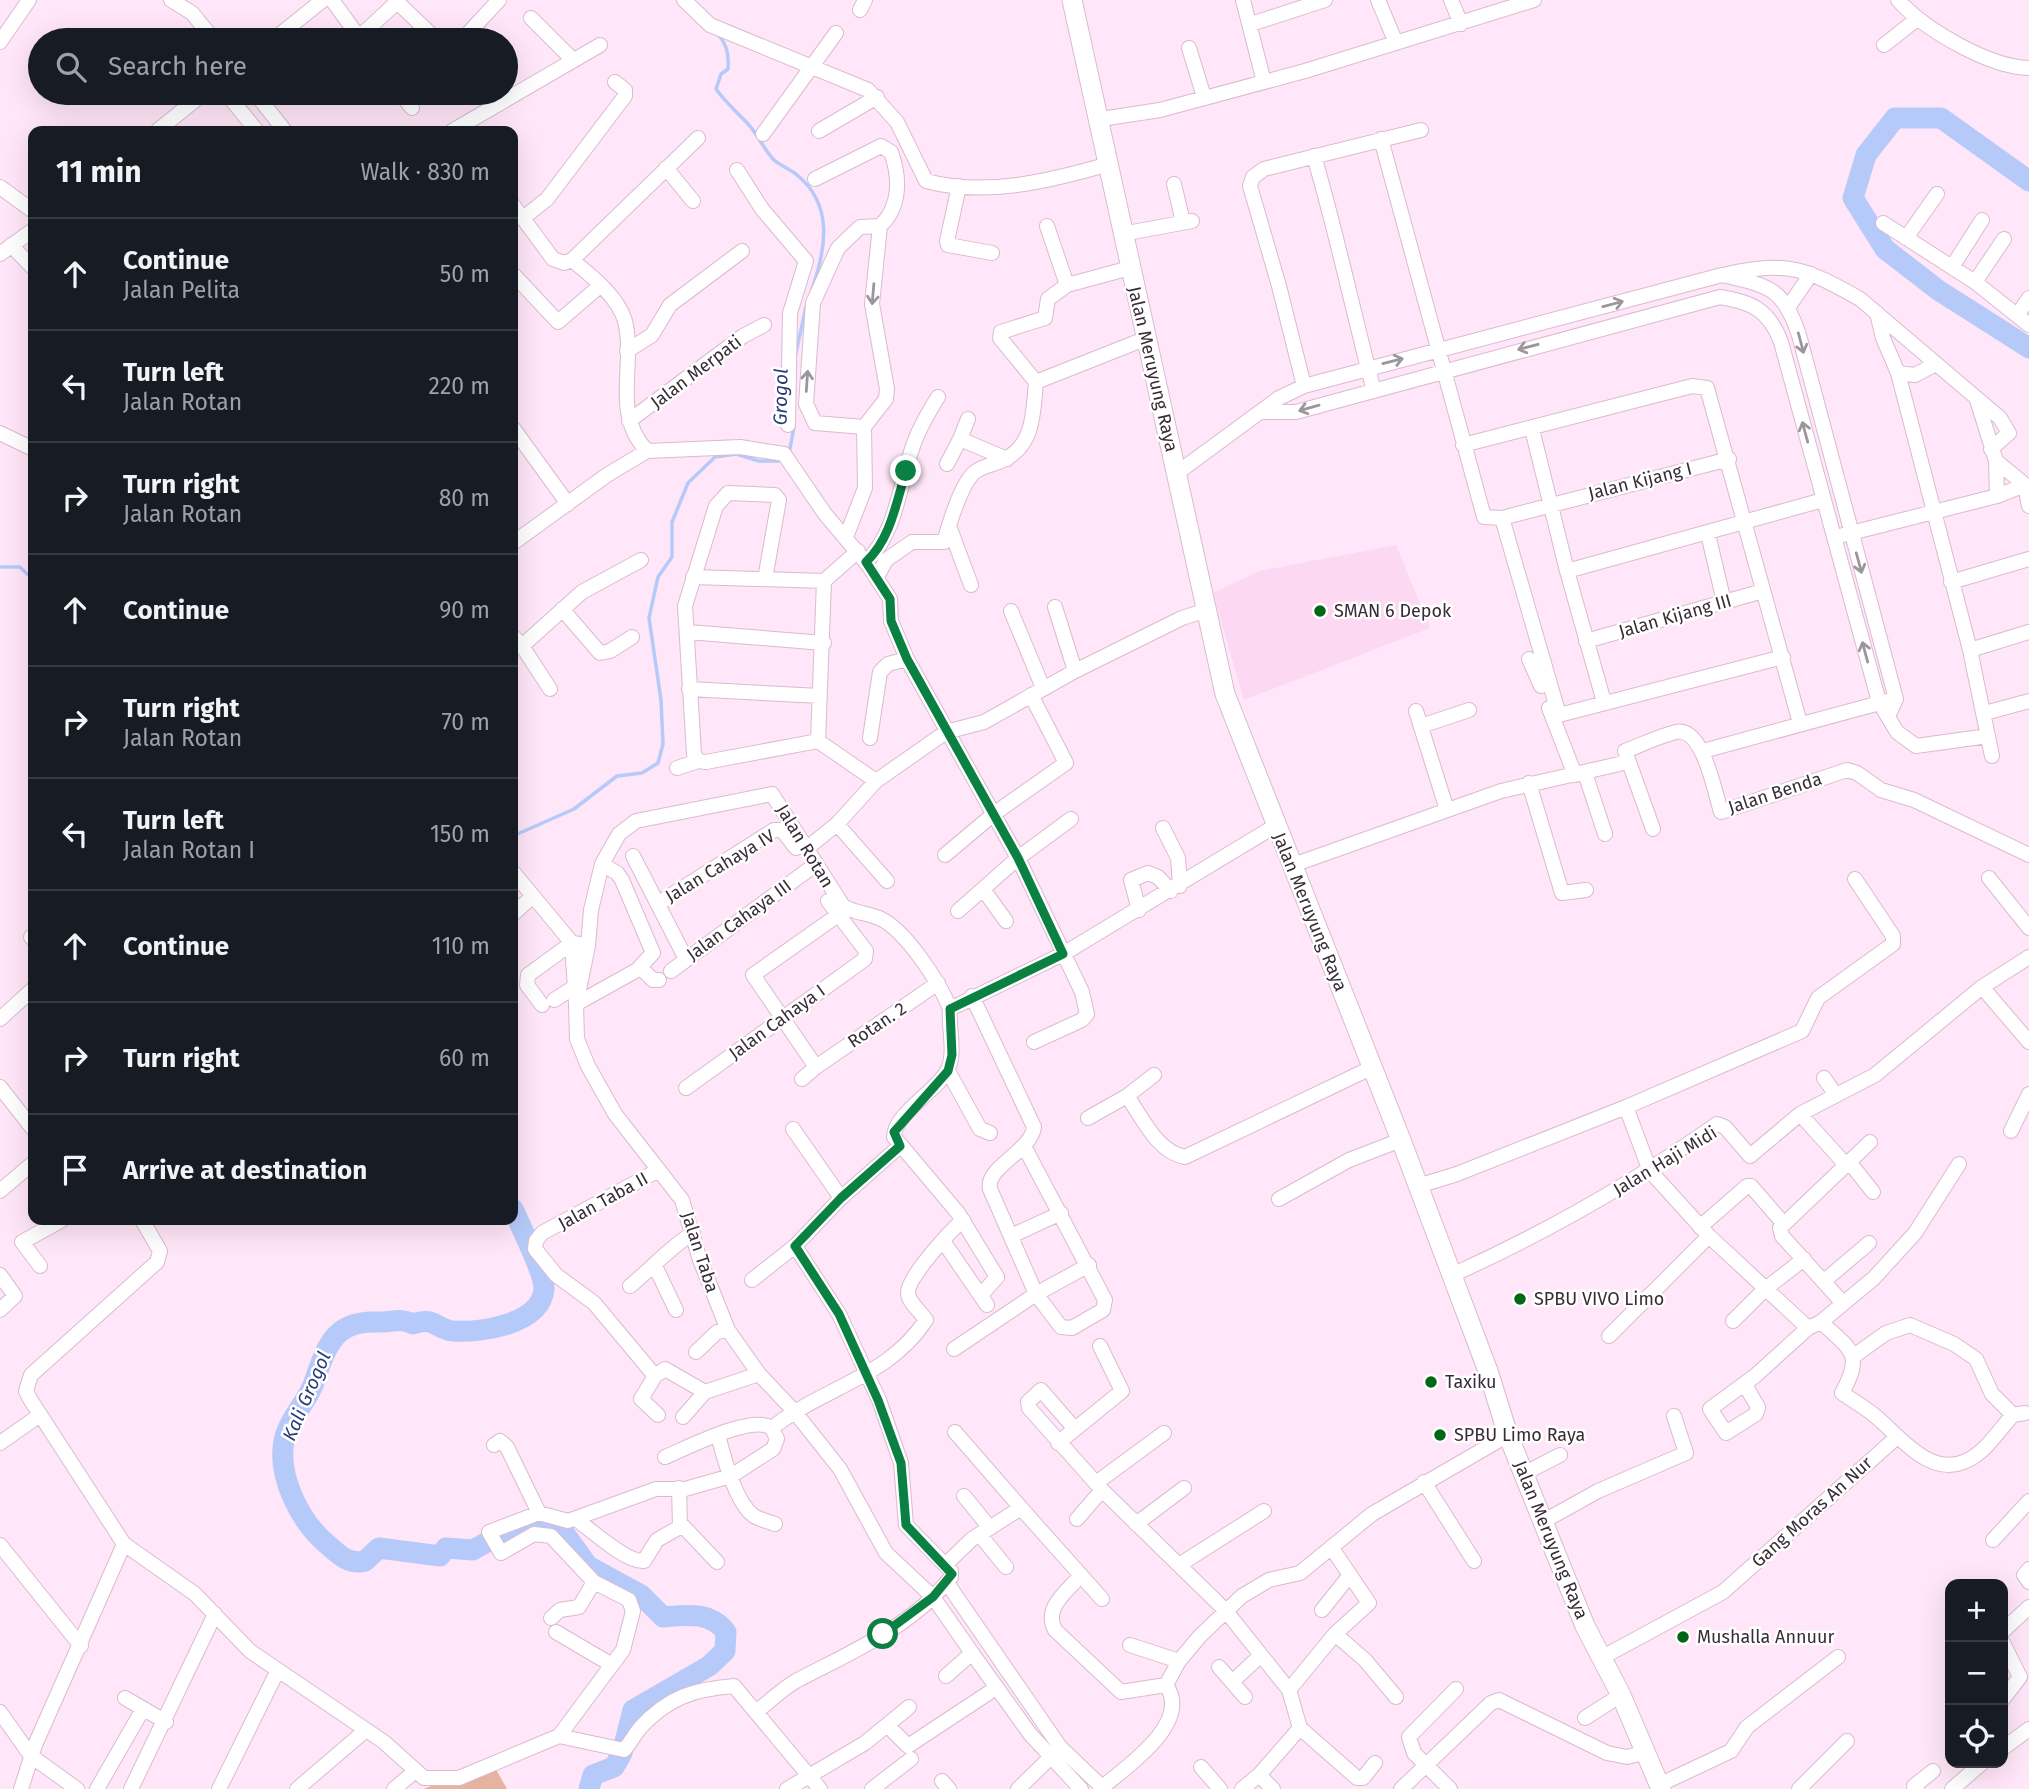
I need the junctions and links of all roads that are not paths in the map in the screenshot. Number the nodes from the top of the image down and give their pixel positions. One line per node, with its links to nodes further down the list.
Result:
1 (29, 0): 27 (street)
2 (171, 0): 20 (street)
3 (323, 0): 21 (street)
4 (332, 0): 22 (street)
5 (499, 0): 25 (street)
6 (684, 0): 33 (street)
7 (1072, 0): 46 (main road, Jalan Meruyung Raya)
8 (1242, 0): 18 (street)
9 (1377, 0): 28 (street)
10 (1451, 0): 19 (street)
11 (1534, 0): 15 (street)
12 (1898, 0): 17 (street)
13 (396, 1): 23 (street); 24 (street)
14 (1316, 2): 18 (street)
15 (1515, 3): 19 (street)
16 (531, 18): 32 (street)
17 (1917, 19): 30 (street); 34 (street)
18 (1251, 24): 36 (street)
19 (1461, 24): 28 (street)
20 (204, 28)
21 (288, 28)
22 (351, 28)
23 (370, 28)
24 (419, 28)
25 (473, 28)
26 (836, 33): 33 (street)
27 (1, 39)
28 (1396, 43): 36 (street)
29 (600, 45): 32 (street)
30 (1884, 45)
31 (1189, 48): 39 (street)
32 (573, 60): 37 (street)
33 (813, 65): 38 (street); 53 (street)
34 (2029, 68)
35 (615, 82): 68 (street)
36 (1264, 82): 39 (street)
37 (518, 92)
38 (877, 97): 52 (street); 62 (street)
39 (1204, 97): 46 (street)
40 (185, 105): 47 (street)
41 (236, 105): 48 (street)
42 (264, 105): 49 (street)
43 (410, 105): 45 (street)
44 (496, 105): 50 (street)
45 (412, 108)
46 (1101, 119): 57 (main road, Jalan Meruyung Raya)
47 (162, 126)
48 (253, 126)
49 (281, 126)
50 (461, 126)
51 (1421, 130): 55 (street)
52 (819, 131)
53 (763, 134)
54 (698, 138): 58 (street)
55 (1381, 139): 56 (street); 99 (street)
56 (1314, 156): 102 (street); 106 (street)
57 (1109, 164): 62 (street); 74 (main road, Jalan Meruyung Raya)
58 (666, 168): 65 (street); 80 (street)
59 (737, 170): 81 (street)
60 (815, 179): 71 (street)
61 (1174, 184): 74 (street)
62 (959, 186): 79 (street)
63 (0, 187): 66 (street)
64 (1937, 194): 75 (street)
65 (692, 201)
66 (28, 207)
67 (518, 212): 68 (street)
68 (523, 218): 80 (street)
69 (1982, 220): 83 (street)
70 (1883, 223): 75 (street)
71 (880, 226): 81 (street); 114 (street, one-way to 114)
72 (1046, 226): 90 (street)
73 (28, 234): 77 (street)
74 (1122, 234): 84 (main road, Jalan Meruyung Raya)
75 (1906, 238): 83 (street)
76 (2004, 239): 88 (street)
77 (6, 250): 82 (street)
78 (742, 251): 100 (street)
79 (992, 253)
80 (572, 260): 89 (street)
81 (819, 262): 113 (street); 114 (street, one-way to 81)
82 (28, 265)
83 (1952, 267): 88 (street)
84 (1130, 268): 90 (street); 98 (main road, Jalan Meruyung Raya)
85 (1811, 274): 86 (street); 93 (street); 95 (street)
86 (1722, 275): 91 (street); 99 (street, one-way to 86)
87 (518, 279): 89 (street)
88 (1975, 282): 96 (street)
89 (601, 285): 100 (street)
90 (1067, 285): 105 (street)
91 (1771, 289): 93 (street); 94 (street)
92 (2029, 298): 96 (street)
93 (1789, 306): 139 (street, one-way to 139)
94 (1760, 308): 103 (street, one-way to 103); 131 (street, one-way to 94)
95 (1877, 313): 101 (street); 104 (street)
96 (2024, 320)
97 (764, 325): 112 (street, Jalan Merpati)
98 (1147, 338): 105 (street); 128 (main road, Jalan Meruyung Raya)
99 (1439, 350): 102 (street, one-way to 99); 103 (street)
100 (627, 351): 112 (street)
101 (1936, 364): 104 (street); 109 (street)
102 (1368, 367): 106 (street); 107 (street)
103 (1444, 370): 107 (street); 121 (street)
104 (1898, 373): 135 (street)
105 (1035, 382): 119 (street)
106 (1304, 386): 110 (street)
107 (1374, 391): 110 (street, one-way to 110)
108 (938, 397): 146 (street)
109 (1977, 400): 124 (street); 124 (street)
110 (1263, 412): 128 (street)
111 (968, 419): 120 (street)
112 (629, 421): 123 (street)
113 (788, 425)
114 (864, 427): 141 (street)
115 (1532, 429): 121 (street); 126 (street); 132 (street)
116 (1043, 431): 119 (street)
117 (0, 433): 122 (street)
118 (518, 435): 133 (street)
119 (1028, 437): 125 (street)
120 (960, 439): 125 (street); 127 (street)
121 (1463, 445): 136 (street)
122 (28, 447)
123 (647, 451): 133 (street); 141 (street)
124 (1994, 455): 129 (street); 130 (street)
125 (1007, 459): 138 (street)
126 (1729, 459): 132 (street, Jalan Kijang I); 137 (street)
127 (947, 464)
128 (1177, 473): 157 (main road, Jalan Meruyung Raya)
129 (2027, 486): 130 (street); 134 (street)
130 (1997, 495): 135 (street)
131 (1822, 500): 137 (street); 142 (street)
132 (1551, 503): 136 (street, Jalan Kijang I); 147 (street)
133 (568, 504): 143 (street)
134 (2029, 506)
135 (1933, 512): 139 (street); 151 (street)
136 (1502, 519): 177 (street)
137 (1745, 523): 140 (street); 153 (street)
138 (949, 526): 146 (street); 152 (street)
139 (1851, 532): 142 (street); 175 (street, one-way to 175)
140 (1708, 534): 147 (street); 154 (street)
141 (846, 537): 146 (street)
142 (1834, 537): 178 (street, one-way to 142)
143 (518, 539)
144 (2029, 559): 151 (street)
145 (641, 560): 156 (street)
146 (869, 566): 150 (street); 168 (street)
147 (1567, 571): 163 (street)
148 (693, 577): 149 (street); 149 (street); 159 (street)
149 (765, 579): 150 (street)
150 (824, 581): 165 (street)
151 (1951, 582): 166 (street)
152 (971, 586)
153 (1763, 592): 154 (street, Jalan Kijang III); 167 (street)
154 (1724, 602): 163 (street, Jalan Kijang III)
155 (1055, 607): 170 (street)
156 (562, 609): 161 (street); 162 (street)
157 (1206, 610): 170 (street); 201 (main road, Jalan Meruyung Raya)
158 (1011, 611): 173 (street)
159 (688, 632): 165 (street); 171 (street)
160 (2029, 632): 166 (street)
161 (632, 637)
162 (518, 640)
163 (1586, 641): 177 (street)
164 (518, 642): 172 (street)
165 (824, 643): 174 (street)
166 (1970, 650): 181 (street)
167 (1783, 657): 177 (street); 183 (street)
168 (907, 659): 185 (street); 187 (street)
169 (1529, 659): 194 (street)
170 (1075, 671): 173 (street)
171 (689, 688): 174 (street); 191 (street)
172 (550, 689)
173 (1037, 691): 185 (street); 198 (street)
174 (820, 696): 188 (street)
175 (1896, 699): 178 (street); 182 (street)
176 (2029, 701): 181 (street)
177 (1604, 702)
178 (1879, 702): 182 (street); 183 (street)
179 (1468, 710): 184 (street)
180 (1416, 711): 184 (street)
181 (1985, 712): 186 (street)
182 (1889, 715): 186 (street)
183 (1800, 723): 189 (street)
184 (1421, 726): 197 (street)
185 (946, 732): 195 (street); 198 (street)
186 (1988, 736): 190 (street)
187 (870, 738)
188 (818, 741): 191 (street); 195 (street)
189 (1703, 751): 192 (street); 207 (street, Jalan Benda)
190 (1992, 756)
191 (698, 761): 193 (street)
192 (1628, 762): 194 (street); 203 (street)
193 (677, 768)
194 (1580, 774): 196 (street); 204 (street)
195 (876, 781): 200 (street)
196 (1529, 783): 197 (street); 219 (street)
197 (1447, 810): 211 (street)
198 (995, 813): 206 (street); 209 (street)
199 (1071, 819): 209 (street)
200 (837, 824): 205 (street); 216 (street)
201 (1275, 826): 211 (main road, Jalan Meruyung Raya); 217 (street)
202 (1163, 828): 217 (street)
203 (1653, 829)
204 (1605, 834)
205 (806, 849): 210 (street, Jalan Rotan); 234 (street, Jalan Rotan)
206 (945, 855)
207 (2029, 855)
208 (633, 856): 221 (street)
209 (1018, 858): 218 (street); 230 (street)
210 (602, 864): 229 (street, Jalan Rotan); 233 (street)
211 (1293, 865): 246 (main road, Jalan Meruyung Raya)
212 (808, 870): 221 (street, Jalan Cahaya IV); 225 (street); 232 (street, Jalan Cahaya III)
213 (518, 878): 220 (street)
214 (1989, 878): 227 (street)
215 (1855, 880): 256 (street)
216 (887, 881)
217 (1175, 888): 223 (street); 223 (street)
218 (983, 889): 224 (street); 226 (street)
219 (1586, 890)
220 (533, 896): 222 (street); 228 (street)
221 (659, 904): 232 (street)
222 (518, 910)
223 (1139, 910): 230 (street)
224 (958, 911)
225 (838, 915): 242 (street); 242 (street, Jalan Cahaya I)
226 (1006, 921)
227 (2029, 928)
228 (572, 943): 229 (street); 235 (street); 235 (street)
229 (588, 946): 239 (street, Jalan Rotan)
230 (1063, 954): 238 (street); 244 (street)
231 (2029, 957): 236 (street, Jalan Haji Midi)
232 (686, 959): 233 (street, Jalan Cahaya III)
233 (640, 967): 239 (street)
234 (938, 983): 240 (street, Jalan Rotan); 245 (street, Rotan. 2)
235 (576, 986): 239 (street)
236 (1982, 987): 243 (street); 254 (street, Jalan Haji Midi)
237 (28, 994): 241 (street)
238 (972, 996): 240 (street); 266 (street)
239 (576, 1004): 271 (street, Jalan Rotan)
240 (950, 1009): 247 (street)
241 (0, 1019)
242 (781, 1019): 245 (street); 252 (street, Jalan Cahaya I)
243 (2028, 1039)
244 (1034, 1042)
245 (816, 1067): 250 (street, Rotan. 2)
246 (1371, 1068): 255 (street); 263 (main road, Jalan Meruyung Raya)
247 (948, 1071): 262 (street); 265 (street)
248 (1154, 1075): 255 (street)
249 (1824, 1078): 254 (street)
250 (802, 1079)
251 (0, 1087): 259 (street)
252 (685, 1088)
253 (2029, 1094): 261 (street)
254 (1836, 1095): 257 (street, Jalan Haji Midi)
255 (1127, 1096): 258 (street)
256 (1626, 1107): 270 (street); 272 (street)
257 (1800, 1114): 268 (street); 270 (street, Jalan Haji Midi)
258 (1088, 1118)
259 (28, 1123)
260 (793, 1129): 275 (street)
261 (2011, 1131)
262 (990, 1133)
263 (1401, 1140): 272 (main road, Jalan Meruyung Raya); 276 (street)
264 (1870, 1142): 268 (street)
265 (900, 1146): 275 (street); 278 (street)
266 (1024, 1146): 277 (street); 284 (street)
267 (1959, 1164): 299 (street)
268 (1848, 1165): 274 (street); 279 (street)
269 (28, 1167): 273 (street)
270 (1650, 1171): 282 (street); 293 (street, Jalan Haji Midi)
271 (663, 1173): 283 (street, Jalan Taba); 312 (street, Jalan Taba II)
272 (1418, 1186): 293 (main road, Jalan Meruyung Raya)
273 (0, 1191)
274 (1873, 1192)
275 (841, 1198): 287 (street)
276 (1279, 1199)
277 (1061, 1213): 284 (street); 289 (street)
278 (963, 1220): 285 (street); 285 (street)
279 (1783, 1223): 282 (street); 288 (street)
280 (53, 1225): 290 (street)
281 (145, 1225): 316 (street)
282 (1704, 1232): 297 (street); 305 (street)
283 (693, 1233): 291 (street); 304 (street, Jalan Taba)
284 (1011, 1236): 298 (street)
285 (943, 1241): 311 (street)
286 (1869, 1243): 295 (street)
287 (795, 1246): 294 (street); 311 (street)
288 (1804, 1259): 295 (street); 297 (street)
289 (1089, 1265): 298 (street); 298 (street)
290 (40, 1266)
291 (655, 1266): 296 (street); 301 (street)
292 (0, 1275): 300 (street)
293 (1452, 1275): 326 (main road, Jalan Meruyung Raya)
294 (752, 1280)
295 (1824, 1281): 299 (street)
296 (630, 1286)
297 (1764, 1290): 302 (street); 303 (street)
298 (1036, 1293): 307 (street)
299 (1842, 1302): 303 (street)
300 (0, 1310)
301 (676, 1310)
302 (1733, 1321)
303 (1814, 1325): 309 (street); 313 (street)
304 (728, 1330): 308 (street); 310 (street, Jalan Taba)
305 (1609, 1336)
306 (1100, 1346): 322 (street)
307 (954, 1349)
308 (696, 1352)
309 (1854, 1356): 318 (street); 327 (street)
310 (759, 1374): 314 (street); 315 (street, Jalan Taba)
311 (865, 1374): 315 (street); 358 (street)
312 (655, 1376): 314 (street); 317 (street)
313 (1745, 1385)
314 (705, 1392): 320 (street)
315 (794, 1411): 321 (street); 367 (street, Jalan Taba)
316 (40, 1415): 328 (street); 353 (street)
317 (658, 1415)
318 (2024, 1415): 327 (street)
319 (1674, 1416): 346 (street)
320 (682, 1417)
321 (772, 1428): 325 (street); 334 (street)
322 (1074, 1428): 329 (street); 329 (street)
323 (955, 1433): 342 (street)
324 (1164, 1433): 336 (street)
325 (718, 1435): 332 (street); 334 (street)
326 (1508, 1435): 333 (main road, Jalan Meruyung Raya); 335 (street)
327 (1897, 1437): 383 (street, Gang Moras An Nur)
328 (0, 1443)
329 (1058, 1443): 336 (street)
330 (494, 1445): 344 (street)
331 (1560, 1455): 333 (street)
332 (665, 1457)
333 (1525, 1474): 346 (main road, Jalan Meruyung Raya)
334 (731, 1476): 337 (street); 348 (street)
335 (1424, 1482): 355 (street); 356 (street)
336 (1099, 1486): 345 (street); 349 (street)
337 (679, 1488): 347 (street); 350 (street)
338 (1184, 1488): 349 (street)
339 (2029, 1488): 341 (street)
340 (964, 1496): 351 (street)
341 (2029, 1500): 352 (street)
342 (1021, 1508): 351 (street); 362 (street)
343 (1264, 1511): 359 (street)
344 (539, 1513): 350 (street); 350 (street)
345 (1077, 1519)
346 (1544, 1521): 383 (main road, Jalan Meruyung Raya)
347 (681, 1524): 350 (street); 357 (street)
348 (775, 1524)
349 (1136, 1524): 359 (street)
350 (564, 1528): 365 (street)
351 (985, 1531): 358 (street); 360 (street)
352 (1993, 1540)
353 (124, 1544): 372 (street); 378 (street)
354 (0, 1545): 378 (street)
355 (1331, 1548): 363 (street); 370 (street)
356 (1474, 1561)
357 (717, 1562)
358 (945, 1565): 366 (street)
359 (1179, 1565): 370 (street)
360 (1006, 1567)
361 (2029, 1569): 364 (street)
362 (1081, 1575): 368 (street); 390 (street)
363 (1350, 1575): 371 (street); 376 (street)
364 (2029, 1581)
365 (594, 1582): 373 (street); 385 (street)
366 (947, 1583): 367 (street); 412 (street)
367 (933, 1597): 379 (street, Jalan Taba); 401 (street)
368 (1102, 1599)
369 (2029, 1607): 374 (street)
370 (1225, 1609): 381 (street); 384 (street)
371 (1322, 1610)
372 (215, 1614): 387 (street); 404 (street)
373 (551, 1618)
374 (2008, 1626)
375 (556, 1633): 385 (street)
376 (1335, 1634): 393 (street); 396 (street)
377 (1129, 1645): 384 (street)
378 (81, 1646): 414 (street)
379 (972, 1653): 388 (street); 391 (street, Jalan Taba)
380 (2008, 1653): 394 (street)
381 (1261, 1655): 389 (street); 393 (street)
382 (1838, 1657): 425 (street)
383 (1601, 1658): 395 (main road, Jalan Meruyung Raya)
384 (1179, 1661): 390 (street)
385 (612, 1665): 409 (street)
386 (1219, 1667): 389 (street)
387 (278, 1670): 408 (street); 430 (street)
388 (946, 1676)
389 (1232, 1682): 398 (street)
390 (1166, 1685): 424 (street)
391 (996, 1688): 405 (street); 412 (street, Jalan Taba)
392 (1456, 1689): 417 (street)
393 (1289, 1690): 406 (street)
394 (2008, 1693)
395 (1621, 1695): 403 (street); 413 (main road, Jalan Meruyung Raya)
396 (1396, 1697)
397 (125, 1698): 400 (street)
398 (1245, 1698)
399 (909, 1707): 405 (street)
400 (143, 1709): 404 (street); 428 (street)
401 (757, 1711): 409 (street); 422 (street)
402 (0, 1712): 414 (street)
403 (1585, 1717)
404 (166, 1722): 429 (street)
405 (887, 1725): 422 (street)
406 (1300, 1728): 416 (street); 423 (street)
407 (2029, 1729): 411 (street)
408 (366, 1730): 421 (street); 431 (street)
409 (559, 1736): 421 (street)
410 (1847, 1741): 443 (street)
411 (2008, 1743)
412 (1055, 1752): 424 (street); 436 (street); 437 (street)
413 (1647, 1752): 417 (street); 425 (main road, Jalan Meruyung Raya)
414 (31, 1756): 426 (street); 427 (street)
415 (911, 1759): 435 (street)
416 (1375, 1763)
417 (1426, 1766): 441 (street); 442 (street)
418 (1201, 1767): 438 (street)
419 (1976, 1768): 445 (street)
420 (1933, 1771): 444 (street)
421 (414, 1772): 432 (street)
422 (808, 1774): 433 (street); 434 (street)
423 (1259, 1775): 439 (street); 440 (street)
424 (1101, 1788)
425 (1660, 1788)
426 (21, 1789)
427 (77, 1789)
428 (97, 1789)
429 (131, 1789)
430 (219, 1789)
431 (297, 1789)
432 (394, 1789)
433 (788, 1789)
434 (820, 1789)
435 (872, 1789)
436 (1018, 1789)
437 (1081, 1789)
438 (1220, 1789)
439 (1242, 1789)
440 (1273, 1789)
441 (1401, 1789)
442 (1450, 1789)
443 (1799, 1789)
444 (1917, 1789)
445 (1952, 1789)

